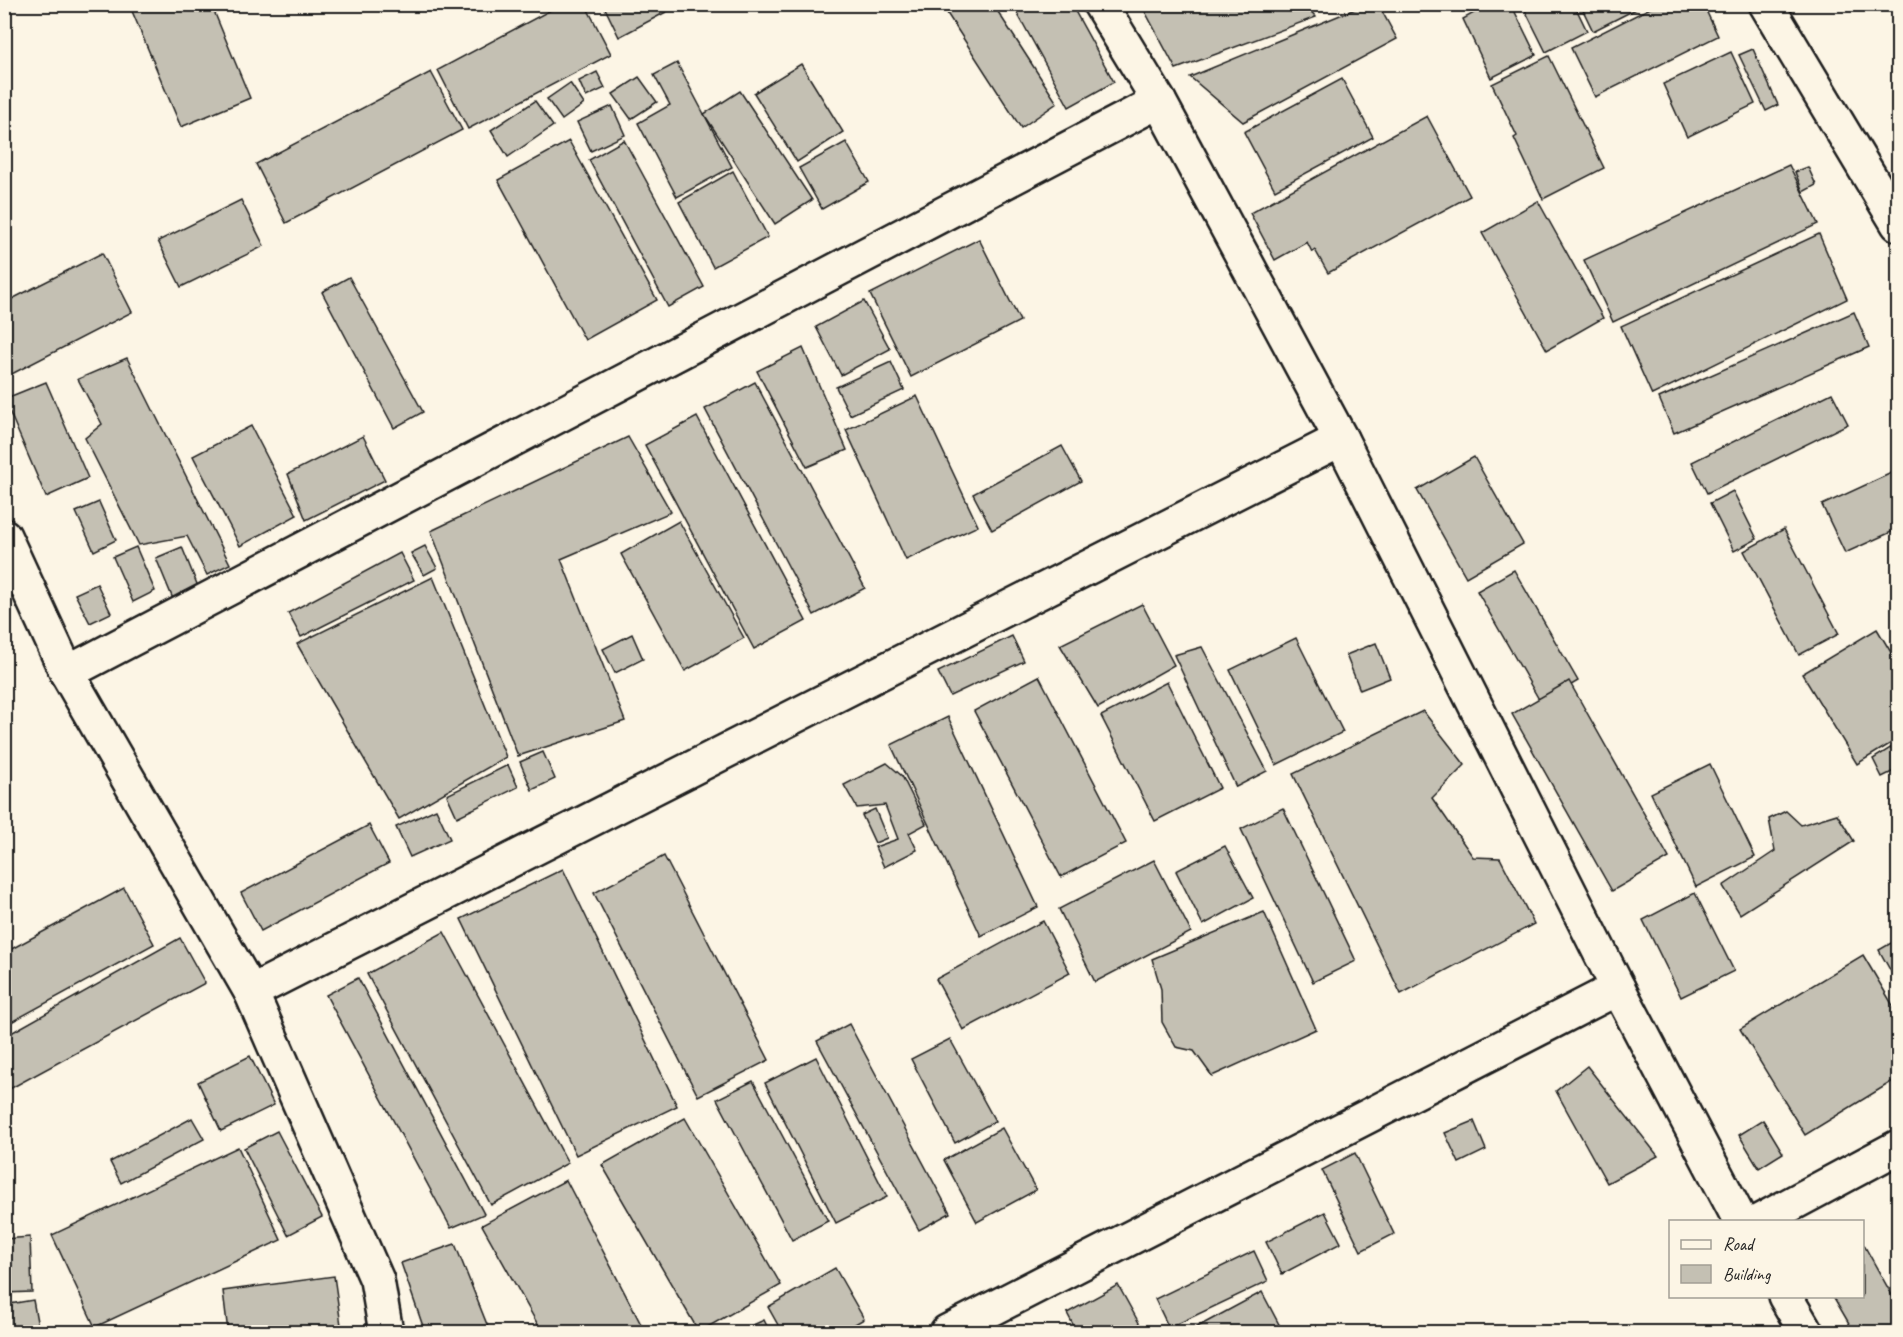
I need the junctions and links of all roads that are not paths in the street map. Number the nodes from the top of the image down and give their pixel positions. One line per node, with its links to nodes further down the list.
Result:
1 (1100, 4): 3 (street)
2 (1766, 4): 4 (street)
3 (1159, 101): 5 (street); 7 (street)
4 (1899, 224)
5 (1341, 439): 8 (street); 9 (street)
6 (4, 536): 7 (street)
7 (68, 673): 9 (street)
8 (1618, 988): 11 (street); 15 (street)
9 (251, 992): 14 (street)
10 (1899, 1147): 12 (street)
11 (1740, 1220)
12 (1760, 1220)
13 (1786, 1298): 16 (street)
14 (386, 1332)
15 (947, 1332)
16 (1806, 1332)

